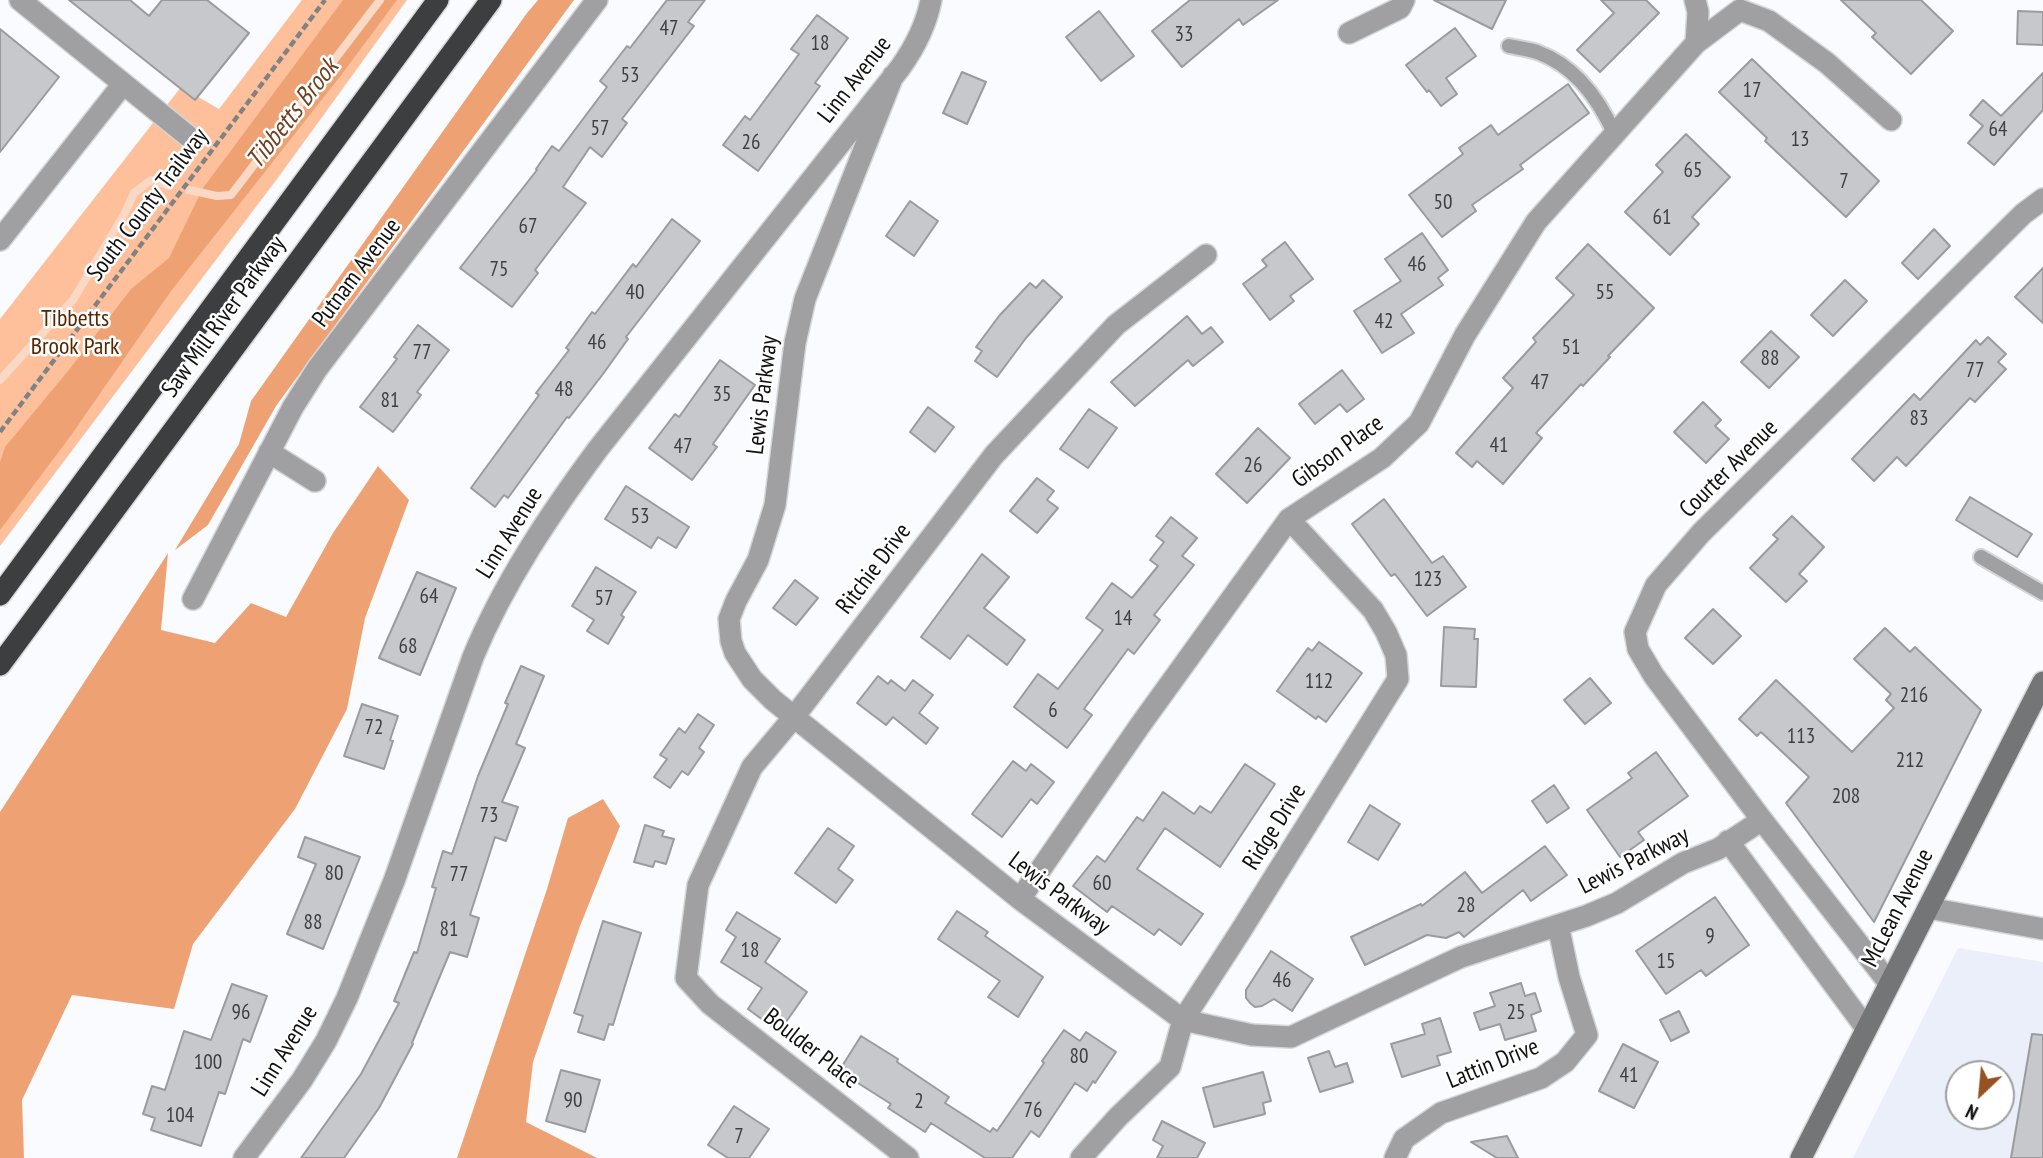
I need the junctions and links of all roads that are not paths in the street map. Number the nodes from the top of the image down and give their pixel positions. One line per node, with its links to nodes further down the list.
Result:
1 (20, 0): 12 (street)
2 (438, 0): 24 (highway, Saw Mill River Parkway)
3 (491, 0): 26 (highway, Saw Mill River Parkway)
4 (597, 0): 19 (street, Putnam Avenue)
5 (931, 0): 11 (street, Linn Avenue)
6 (1404, 0): 8 (street)
7 (1697, 6): 9 (street)
8 (1349, 33)
9 (1696, 43): 13 (street, Gibson Place); 14 (street, Gibson Place)
10 (1509, 46): 14 (lane)
11 (893, 76): 29 (street, Lewis Parkway); 40 (street, Linn Avenue)
12 (123, 84): 15 (street); 17 (street)
13 (1891, 120)
14 (1615, 135): 21 (street, Gibson Place)
15 (188, 136)
16 (2043, 199): 30 (street, Courter Avenue)
17 (0, 240)
18 (1206, 255): 29 (street, Ritchie Drive)
19 (269, 452): 20 (street); 25 (street, Putnam Avenue)
20 (315, 481)
21 (1289, 519): 32 (street, Gibson Place); 38 (street, Ridge Drive)
22 (1981, 557): 23 (lane)
23 (2043, 593)
24 (0, 596)
25 (193, 599)
26 (0, 666)
27 (2043, 681): 28 (street, McLean Avenue)
28 (2037, 709): 33 (street, McLean Avenue)
29 (794, 717): 32 (street, Lewis Parkway); 36 (street, Ritchie Drive)
30 (1762, 820): 31 (street, Lewis Parkway); 37 (street)
31 (1728, 841): 34 (street, Lewis Parkway); 39 (street)
32 (1020, 899): 38 (street, Lewis Parkway)
33 (1928, 908): 35 (street); 37 (street, McLean Avenue)
34 (1558, 925): 38 (street, Lewis Parkway); 43 (street, Lattin Drive)
35 (2043, 929)
36 (685, 978): 41 (street, Boulder Place)
37 (1889, 983): 39 (street, McLean Avenue)
38 (1183, 1020): 42 (street, Ridge Drive)
39 (1866, 1028): 44 (street, McLean Avenue)
40 (244, 1158)
41 (908, 1158)
42 (1081, 1158)
43 (1395, 1158)
44 (1801, 1158)

